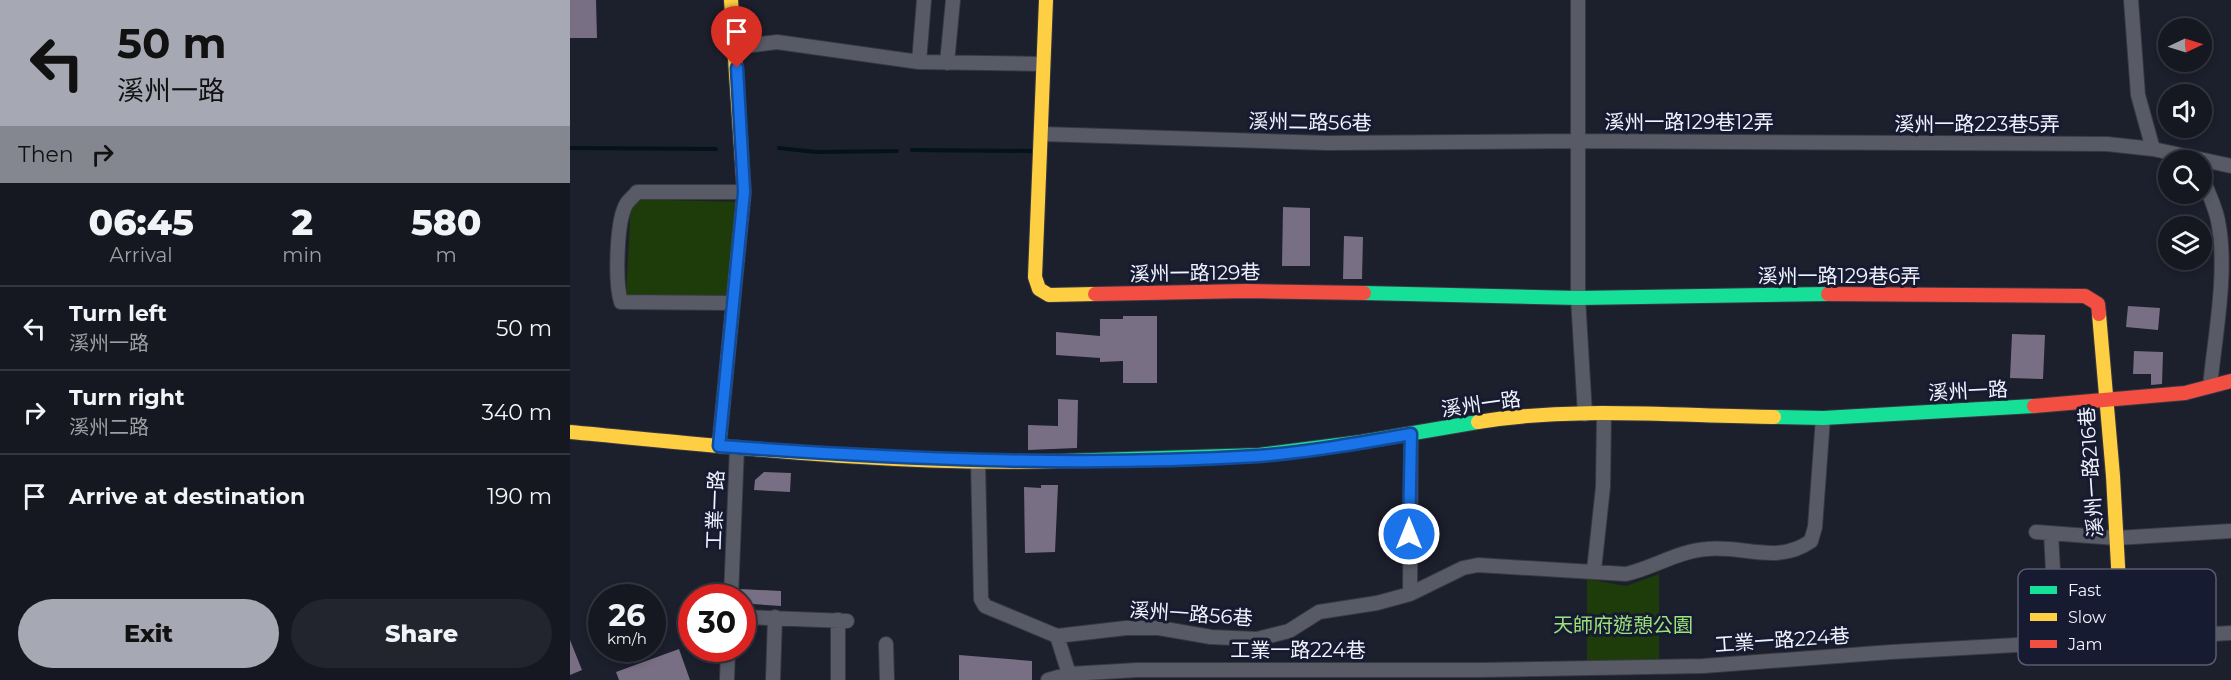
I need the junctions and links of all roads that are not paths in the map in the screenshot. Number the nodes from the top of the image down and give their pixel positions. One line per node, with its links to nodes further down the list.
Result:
1 (731, 0): 7 (street)
2 (924, 0): 8 (street)
3 (953, 0): 9 (street)
4 (1046, 0): 10 (street, 溪州一路129巷)
5 (1578, 0): 12 (street)
6 (2130, 0): 14 (street)
7 (736, 46): 8 (street); 18 (street)
8 (919, 62): 9 (street)
9 (947, 63): 10 (street)
10 (1042, 64): 11 (street, 溪州一路129巷)
11 (1042, 134): 12 (street, 溪州二路56巷); 20 (street, 溪州一路129巷)
12 (1578, 141): 13 (street, 溪州一路129巷12弄); 20 (street)
13 (1801, 142): 14 (street, 溪州一路223巷5弄)
14 (2153, 149): 15 (street, 溪州一路223巷5弄)
15 (2158, 150)
16 (2212, 162): 17 (street, 溪州一路223巷5弄)
17 (2231, 166)
18 (744, 192): 21 (street); 21 (street)
19 (2212, 204): 24 (street)
20 (1578, 298): 22 (street, 溪州一路129巷6弄); 26 (street)
21 (733, 303): 31 (street)
22 (2098, 304): 25 (street, 溪州一路216巷)
23 (2231, 381): 24 (street, 溪州一路)
24 (2210, 386): 25 (street, 溪州一路)
25 (2105, 402): 28 (street, 溪州一路); 37 (street, 溪州一路216巷)
26 (1585, 414): 27 (street, 溪州一路); 30 (street, 溪州一路)
27 (1604, 415): 28 (street, 溪州一路); 40 (street)
28 (1823, 417): 40 (street, 溪州一路56巷)
29 (570, 432): 31 (street, 工業一路)
30 (1411, 434): 33 (street, 溪州一路); 42 (street)
31 (719, 446): 32 (street, 工業一路)
32 (737, 447): 33 (street, 溪州一路); 41 (street, 工業一路)
33 (978, 461): 47 (street)
34 (2231, 531): 37 (street)
35 (2036, 532): 36 (street)
36 (2051, 533): 37 (street); 38 (street)
37 (2116, 538): 39 (street, 溪州一路216巷)
38 (2053, 569)
39 (2118, 569)
40 (1594, 570): 42 (street, 溪州一路56巷)
41 (732, 584)
42 (1410, 594): 47 (street, 溪州一路56巷)
43 (756, 617): 44 (street)
44 (775, 617): 53 (street); 54 (street)
45 (2231, 633): 46 (street, 工業一路224巷)
46 (2216, 634)
47 (1057, 636): 51 (street)
48 (886, 644): 55 (street)
49 (2018, 644): 51 (street, 工業一路224巷)
50 (728, 662): 52 (street)
51 (1069, 674): 56 (street, 工業一路224巷)
52 (727, 680)
53 (773, 680)
54 (838, 680)
55 (887, 680)
56 (1048, 680)

